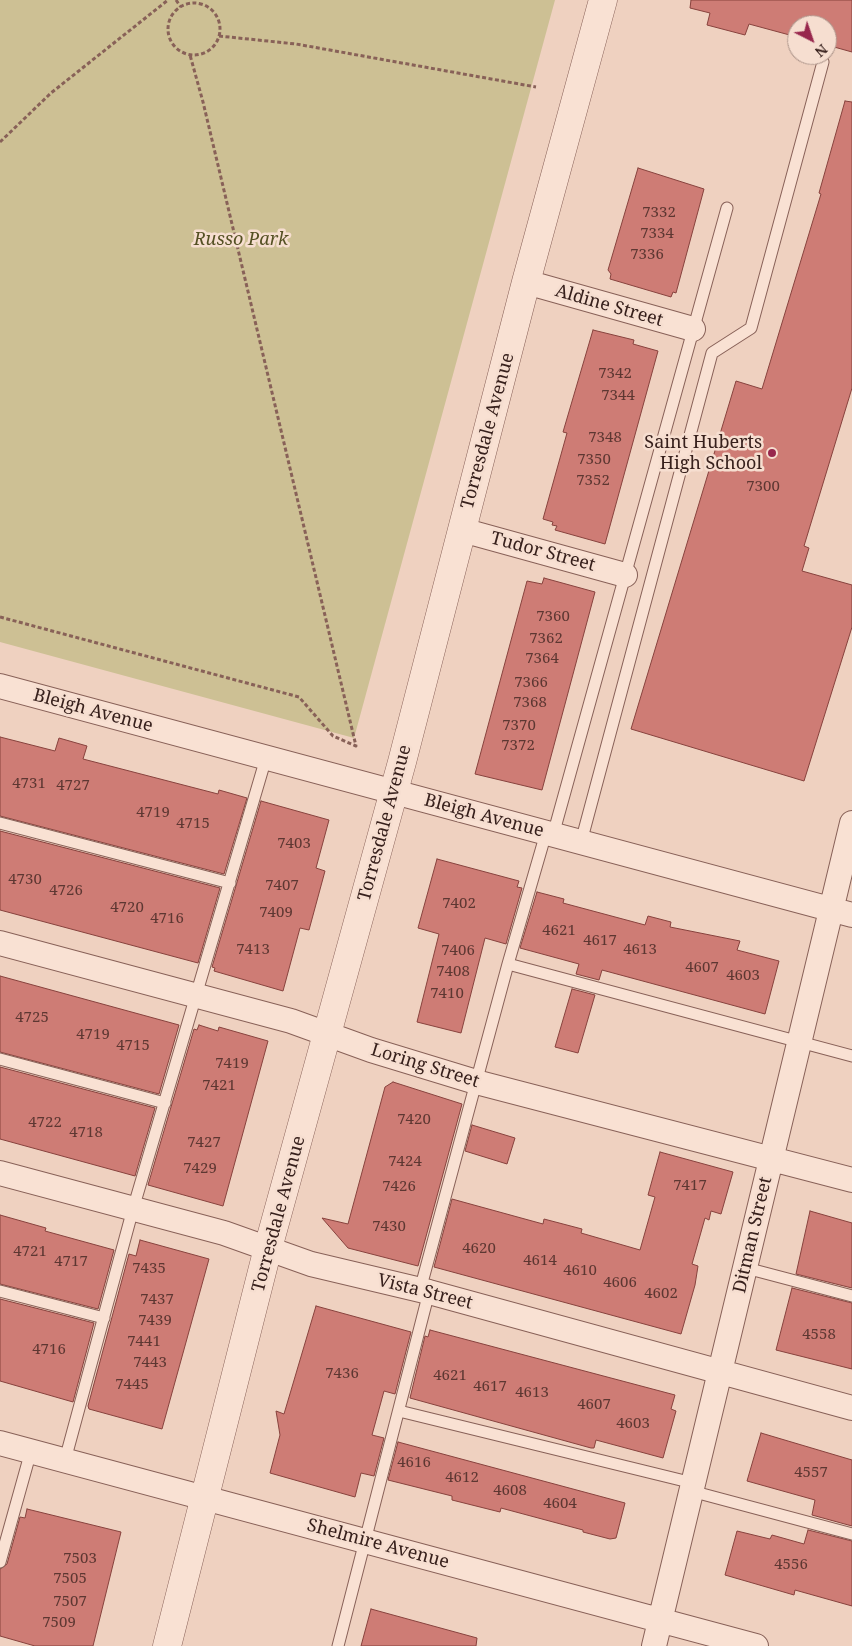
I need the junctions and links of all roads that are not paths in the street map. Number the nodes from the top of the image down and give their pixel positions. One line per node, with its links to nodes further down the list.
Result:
1 (603, 0): 4 (street, Torresdale Avenue)
2 (822, 65): 14 (lane)
3 (727, 208): 5 (lane)
4 (526, 282): 5 (street, Aldine Street); 6 (street, Torresdale Avenue)
5 (692, 329): 7 (lane)
6 (462, 530): 7 (street, Tudor Street); 10 (street, Torresdale Avenue)
7 (625, 574): 13 (lane)
8 (0, 686): 9 (street, Bleigh Avenue)
9 (266, 758): 10 (street, Bleigh Avenue); 15 (lane)
10 (393, 792): 13 (street, Bleigh Avenue); 20 (street, Torresdale Avenue)
11 (0, 823): 15 (lane)
12 (852, 823): 16 (street, Ditman Street)
13 (550, 834): 14 (street, Bleigh Avenue); 18 (lane)
14 (581, 842): 16 (street, Bleigh Avenue)
15 (230, 883): 19 (lane)
16 (842, 912): 21 (street, Ditman Street)
17 (0, 943): 19 (street, Loring Street)
18 (508, 964): 21 (lane); 24 (lane)
19 (197, 996): 20 (street, Loring Street); 25 (lane)
20 (329, 1033): 24 (street, Loring Street); 30 (street, Torresdale Avenue)
21 (800, 1042): 22 (lane); 26 (street, Ditman Street)
22 (852, 1056)
23 (0, 1059): 25 (lane)
24 (476, 1082): 26 (street, Loring Street); 33 (lane)
25 (165, 1103): 29 (lane)
26 (771, 1158): 28 (street, Loring Street); 31 (street, Ditman Street)
27 (0, 1173): 29 (street, Vista Street)
28 (852, 1180)
29 (134, 1209): 30 (street, Vista Street); 35 (lane)
30 (268, 1248): 33 (street, Vista Street); 43 (street, Torresdale Avenue)
31 (746, 1268): 34 (lane); 36 (street, Ditman Street)
32 (0, 1291): 35 (lane)
33 (424, 1291): 36 (street, Vista Street); 38 (lane)
34 (852, 1296)
35 (104, 1318): 41 (lane)
36 (721, 1374): 37 (street, Vista Street); 42 (street, Ditman Street)
37 (852, 1408)
38 (399, 1411): 42 (lane); 45 (lane)
39 (0, 1443): 40 (street, Shelmire Avenue)
40 (31, 1451): 41 (street, Shelmire Avenue); 46 (lane)
41 (65, 1460): 43 (street, Shelmire Avenue)
42 (692, 1487): 44 (lane); 47 (street, Ditman Street)
43 (205, 1497): 45 (street, Shelmire Avenue); 48 (street, Torresdale Avenue)
44 (852, 1534)
45 (366, 1541): 47 (street, Shelmire Avenue); 49 (lane)
46 (0, 1562)
47 (660, 1620): 50 (street, Ditman Street); 51 (street, Shelmire Avenue)
48 (167, 1646)
49 (338, 1646)
50 (654, 1646)
51 (756, 1646)

